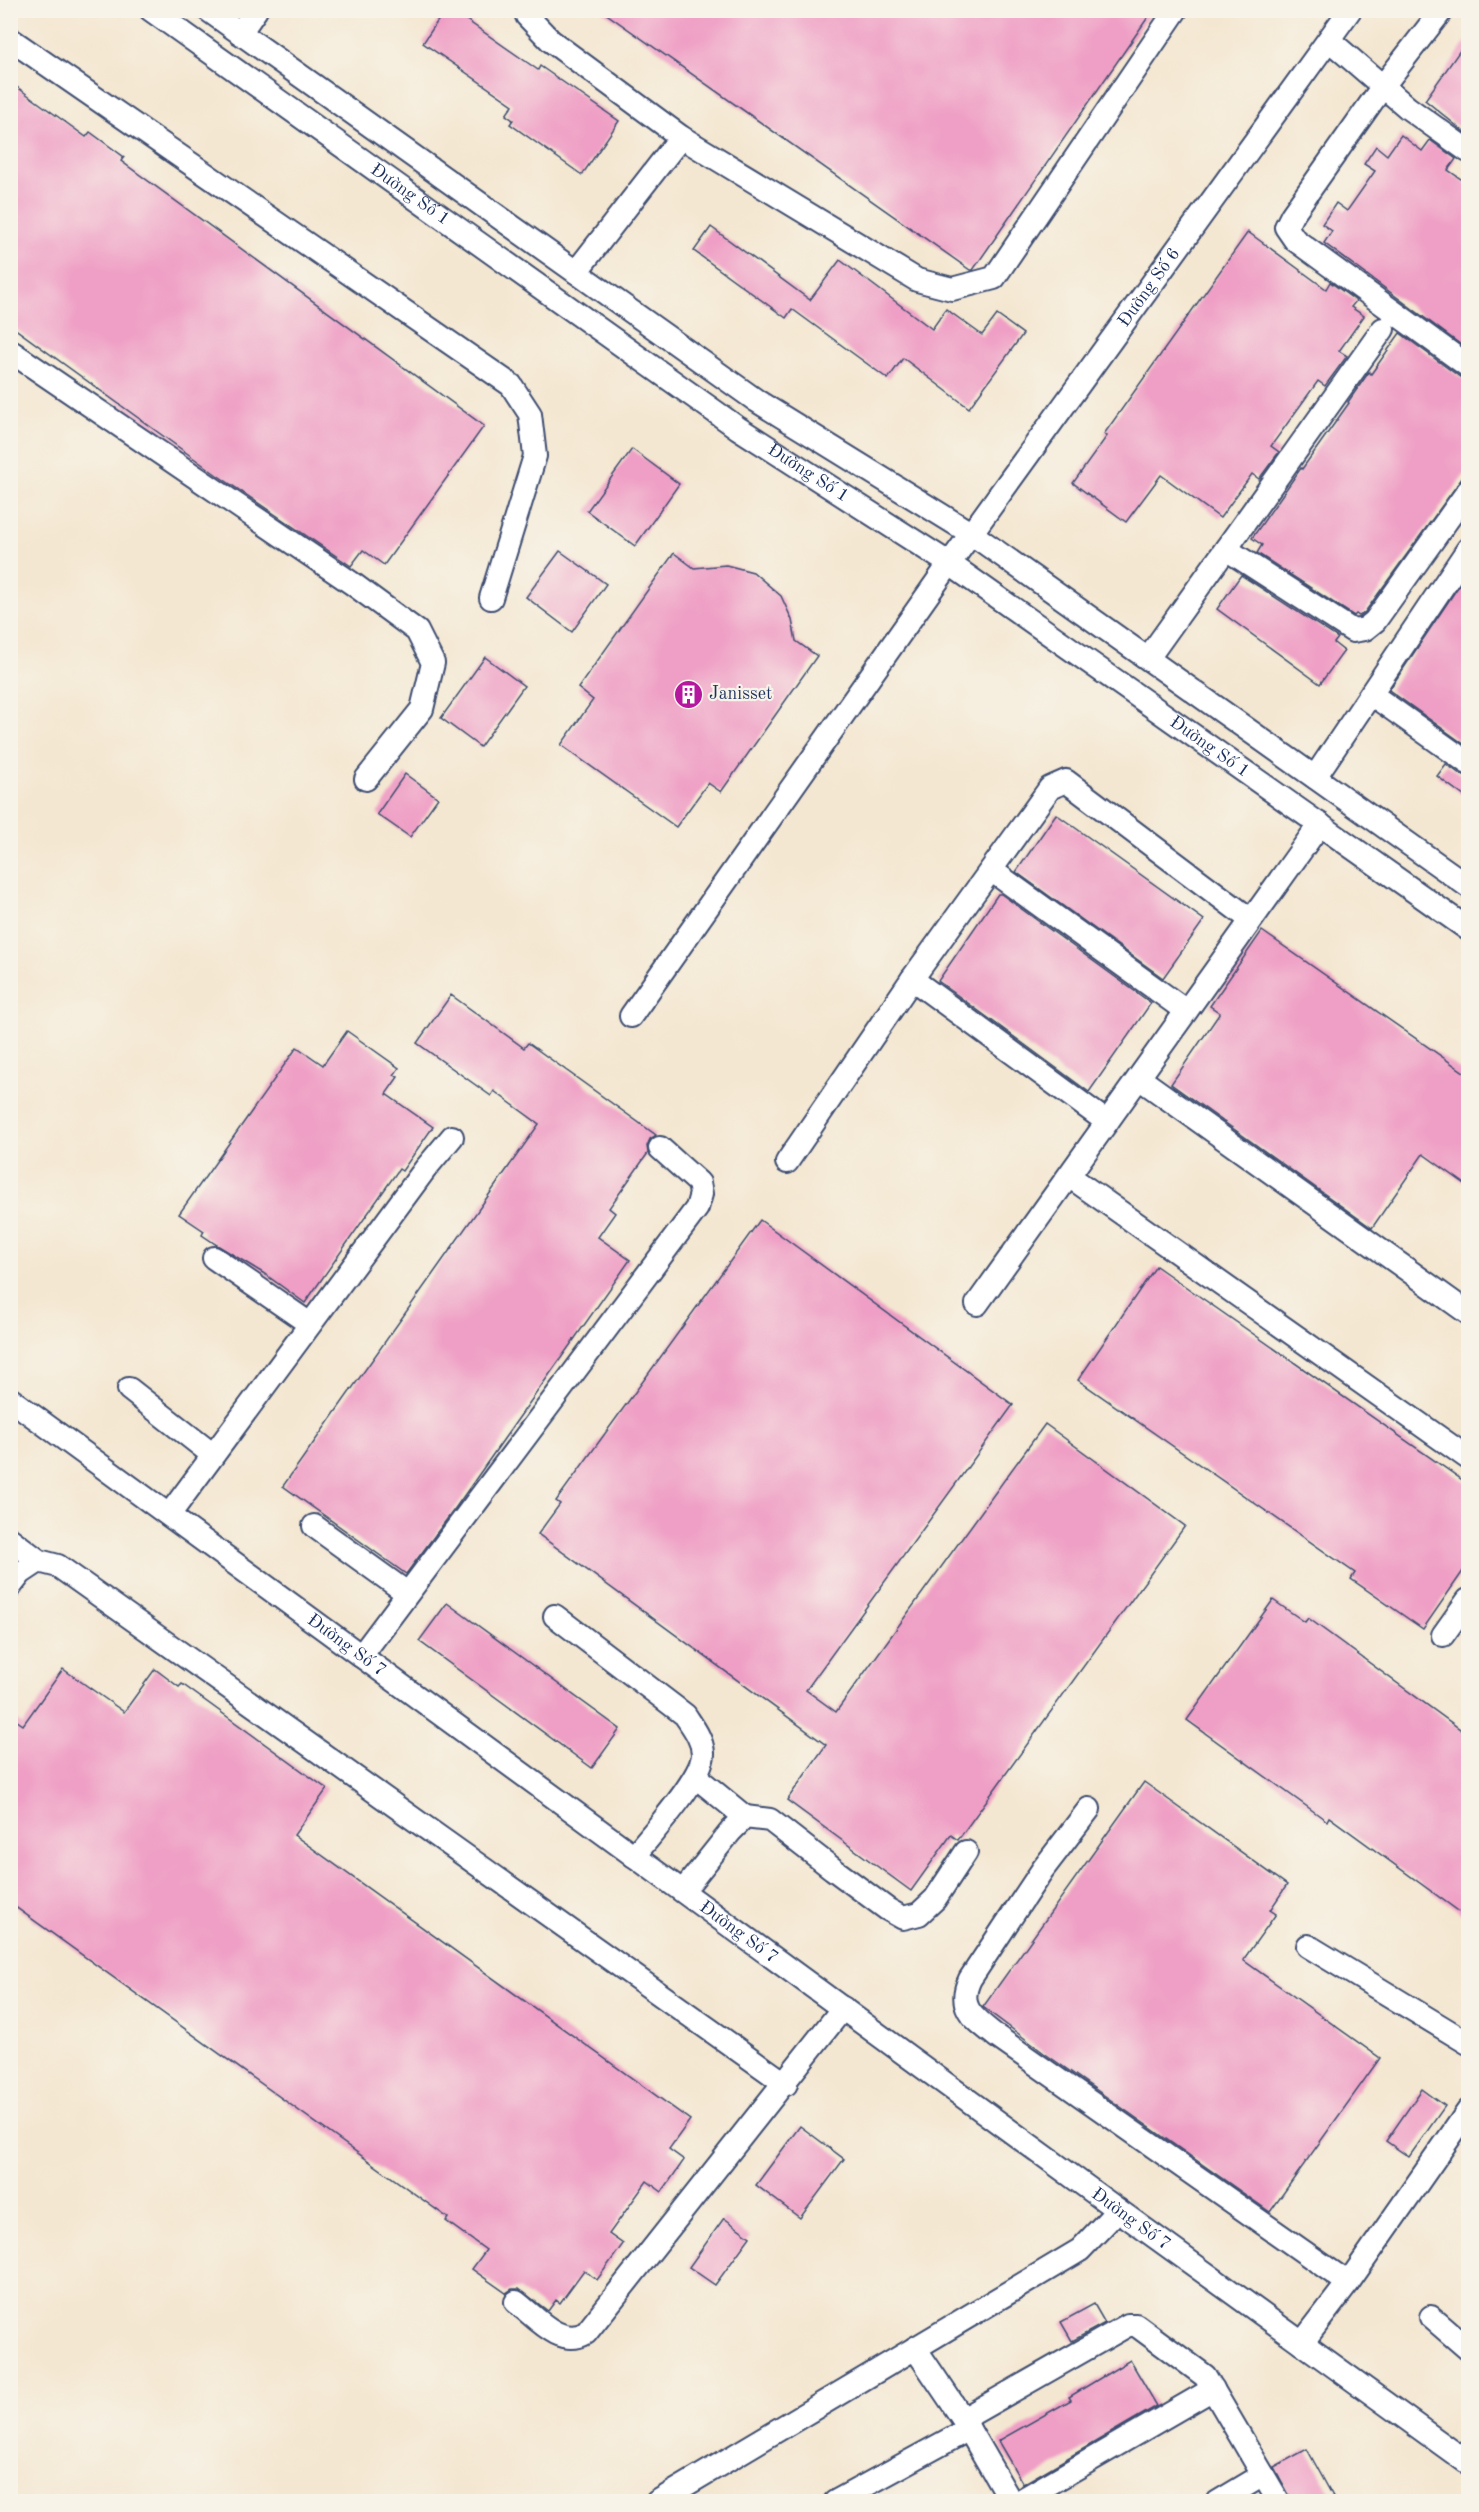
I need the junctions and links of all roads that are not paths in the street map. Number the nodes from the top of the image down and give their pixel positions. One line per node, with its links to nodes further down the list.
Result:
1 (151, 10): 22 (street, Đường Số 1)
2 (208, 10): 8 (street, Đường Số 1)
3 (256, 10): 8 (street)
4 (525, 10): 12 (street)
5 (1176, 10): 12 (street)
6 (1350, 10): 10 (street, Đường Số 6)
7 (1442, 10): 11 (street)
8 (240, 33): 14 (street, Đường Số 1)
9 (10, 39): 23 (street)
10 (1329, 40): 11 (street); 19 (street, Đường Số 6)
11 (1383, 86): 13 (street); 17 (street)
12 (681, 137): 14 (street)
13 (1468, 151)
14 (576, 272): 19 (street, Đường Số 1)
15 (1383, 329): 20 (street)
16 (10, 351): 28 (street)
17 (1468, 366)
18 (1468, 490): 20 (street)
19 (972, 534): 22 (street, Đường Số 6); 24 (street, Đường Số 1)
20 (1226, 549): 24 (street)
21 (1468, 549): 25 (street)
22 (950, 564): 29 (street, Đường Số 1); 36 (street, Đường Số 6)
23 (491, 598)
24 (1148, 658): 27 (street, Đường Số 1)
25 (1371, 694): 26 (street); 27 (street)
26 (1468, 763)
27 (1316, 777): 31 (street, Đường Số 1)
28 (366, 779)
29 (1320, 824): 32 (street); 33 (street, Đường Số 1)
30 (991, 870): 32 (street); 34 (street); 35 (street)
31 (1468, 886)
32 (1251, 920): 35 (street)
33 (1468, 929)
34 (912, 980): 38 (street); 41 (street)
35 (1186, 1011): 37 (street)
36 (631, 1016)
37 (1138, 1078): 38 (street); 45 (street)
38 (1107, 1122): 42 (street)
39 (452, 1137): 46 (street)
40 (660, 1148): 56 (street)
41 (787, 1162)
42 (1068, 1176): 44 (street); 50 (street)
43 (214, 1258): 46 (street)
44 (977, 1304)
45 (1468, 1313)
46 (310, 1324): 49 (street)
47 (129, 1389): 49 (street)
48 (10, 1400): 51 (street, Đường Số 7)
49 (213, 1455): 51 (street)
50 (1468, 1458)
51 (169, 1515): 60 (street, Đường Số 7)
52 (314, 1526): 56 (street)
53 (10, 1539): 54 (street)
54 (39, 1561): 55 (street); 70 (street)
55 (10, 1587)
56 (407, 1593): 60 (street)
57 (1468, 1599): 59 (street)
58 (555, 1616): 61 (street)
59 (1443, 1635)
60 (361, 1656): 65 (street, Đường Số 7)
61 (696, 1777): 63 (street); 65 (street)
62 (1089, 1809): 73 (street)
63 (745, 1816): 64 (street); 66 (street)
64 (966, 1852)
65 (634, 1856): 66 (street, Đường Số 7)
66 (683, 1891): 68 (street, Đường Số 7)
67 (1308, 1946): 69 (street)
68 (843, 2008): 70 (street); 72 (street, Đường Số 7)
69 (1468, 2043)
70 (786, 2084): 74 (street)
71 (1468, 2111): 73 (street)
72 (1118, 2210): 76 (street, Đường Số 7); 77 (street)
73 (1348, 2283): 76 (street)
74 (516, 2302)
75 (1431, 2317): 78 (street)
76 (1302, 2343): 81 (street, Đường Số 7)
77 (915, 2348): 80 (street); 83 (street)
78 (1468, 2349)
79 (1213, 2389): 80 (street); 82 (street); 86 (street)
80 (966, 2424): 84 (street); 85 (street)
81 (1468, 2463)
82 (1263, 2475): 87 (street); 88 (street)
83 (657, 2502)
84 (835, 2502)
85 (1011, 2502)
86 (1018, 2502)
87 (1218, 2502)
88 (1279, 2502)

